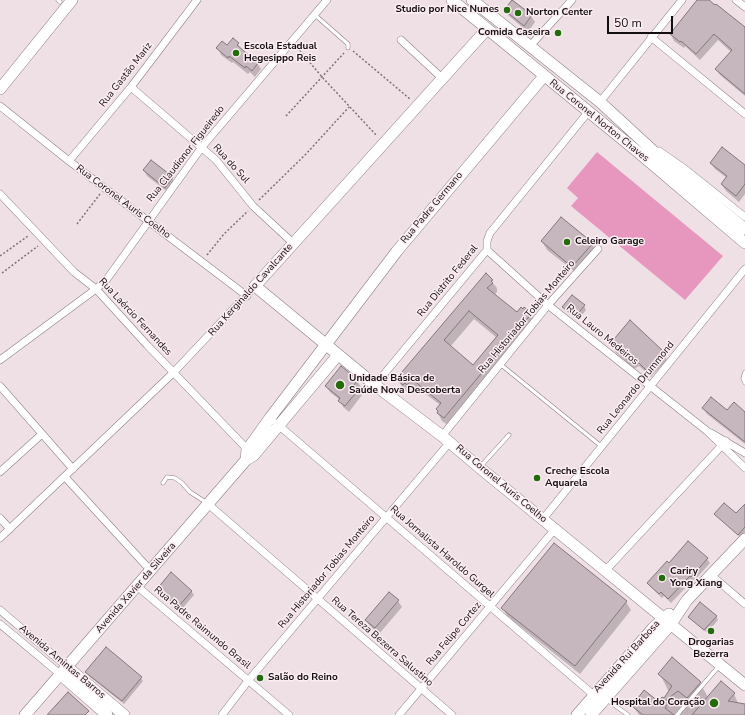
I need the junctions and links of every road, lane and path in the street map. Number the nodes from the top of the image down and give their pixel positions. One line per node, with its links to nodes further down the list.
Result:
1 (197, 0): 21 (street, Rua Gastão Mariz)
2 (327, 0): 10 (street, Rua Claudionor Figueiredo)
3 (452, 0): 11 (street, Rua Coronel Norton Chaves)
4 (472, 0): 15 (street, Rua Coronel Norton Chaves)
5 (572, 0): 15 (street)
6 (682, 0): 12 (street)
7 (736, 0): 9 (street)
8 (64, 2): 23 (street)
9 (745, 7)
10 (314, 14): 13 (street, Rua Claudionor Figueiredo); 16 (lane)
11 (487, 29): 17 (street, Rua Coronel Norton Chaves); 20 (street, Rua Kerginaldo Cavalcante)
12 (651, 38): 24 (street); 29 (street)
13 (291, 40): 18 (path); 33 (street, Rua Claudionor Figueiredo)
14 (401, 40): 20 (street)
15 (530, 46): 19 (street, Rua Coronel Norton Chaves)
16 (348, 48): 18 (path); 26 (path)
17 (544, 76): 22 (street, Rua Coronel Norton Chaves); 56 (street, Rua Padre Germano)
18 (322, 77): 27 (path); 30 (path)
19 (568, 77): 22 (street); 24 (street, Rua Coronel Norton Chaves)
20 (442, 79): 26 (street, Rua Kerginaldo Cavalcante)
21 (131, 87): 33 (street, Rua do Sul); 34 (street, Rua Gastão Mariz)
22 (559, 88): 28 (street, Rua Coronel Norton Chaves)
23 (0, 89)
24 (600, 102): 32 (street, Rua Coronel Norton Chaves)
25 (0, 106): 34 (street, Rua Coronel Auris Coelho)
26 (418, 106): 31 (street, Rua Kerginaldo Cavalcante)
27 (349, 107): 31 (path); 37 (path)
28 (589, 111): 45 (street, Rua Coronel Norton Chaves); 47 (street, Rua Distrito Federal)
29 (745, 114)
30 (286, 116)
31 (384, 143): 44 (street, Rua Kerginaldo Cavalcante)
32 (648, 144): 38 (street, Rua Coronel Norton Chaves); 41 (street, Rua Coronel Norton Chaves)
33 (202, 147): 37 (street, Rua do Sul); 39 (street, Rua Claudionor Figueiredo)
34 (69, 161): 35 (street, Rua Coronel Auris Coelho)
35 (105, 188): 39 (street, Rua Coronel Auris Coelho); 40 (path)
36 (0, 194): 42 (street, Rua Laércio Fernandes)
37 (253, 206): 44 (street, Rua do Sul); 49 (path)
38 (745, 216)
39 (148, 220): 49 (street, Rua Coronel Auris Coelho); 53 (street, Rua Claudionor Figueiredo)
40 (77, 224)
41 (745, 229)
42 (34, 231): 43 (street, Rua Laércio Fernandes); 48 (path)
43 (44, 241): 51 (path); 53 (street, Rua Laércio Fernandes)
44 (293, 243): 52 (street, Rua Kerginaldo Cavalcante)
45 (745, 243)
46 (598, 249): 55 (street, Rua Historiador Tobias Monteiro)
47 (487, 250): 55 (street, Rua Lauro Medeiros); 63 (street, Rua Distrito Federal)
48 (0, 256)
49 (201, 262): 54 (street, Rua Coronel Auris Coelho)
50 (745, 269): 65 (street, Rua Leonardo Drummond)
51 (2, 273)
52 (255, 286): 54 (street, Rua Kerginaldo Cavalcante); 56 (street, Rua Coronel Auris Coelho)
53 (96, 289): 58 (street, Rua Claudionor Figueiredo); 61 (street, Rua Laércio Fernandes)
54 (247, 296): 61 (street, Rua Kerginaldo Cavalcante)
55 (548, 305): 59 (street, Rua Historiador Tobias Monteiro); 65 (street, Rua Lauro Medeiros)
56 (325, 345): 57 (street, Rua Coronel Auris Coelho); 66 (street, Avenida Xavier da Silveira)
57 (338, 355): 63 (street, Rua Coronel Auris Coelho); 67 (street, Avenida Xavier da Silveira)
58 (0, 360)
59 (500, 364): 70 (street, Rua Historiador Tobias Monteiro); 72 (lane)
60 (745, 372): 62 (lane)
61 (173, 373): 74 (street, Rua Laércio Fernandes); 77 (street, Rua Kerginaldo Cavalcante)
62 (745, 383)
63 (375, 385): 70 (street, Rua Coronel Auris Coelho)
64 (0, 386): 68 (street)
65 (649, 387): 71 (street, Rua Lauro Medeiros); 72 (street, Rua Leonardo Drummond)
66 (270, 418): 67 (street, Rua Jornalista Haroldo Gurgel); 74 (street, Avenida Xavier da Silveira)
67 (279, 426): 74 (street, Avenida Xavier da Silveira); 83 (street, Rua Jornalista Haroldo Gurgel)
68 (42, 434): 77 (street); 78 (street)
69 (509, 435): 75 (lane)
70 (446, 439): 75 (street, Rua Coronel Auris Coelho); 83 (street, Rua Historiador Tobias Monteiro)
71 (724, 444): 73 (street, Rua Lauro Medeiros); 76 (street, Rua Lauro Medeiros); 89 (street)
72 (601, 446): 84 (street, Rua Leonardo Drummond)
73 (745, 453)
74 (249, 455): 81 (street, Avenida Xavier da Silveira)
75 (480, 468): 84 (street, Rua Coronel Auris Coelho)
76 (745, 468)
77 (73, 469): 79 (street, Rua Kerginaldo Cavalcante)
78 (0, 472)
79 (65, 477): 85 (street, Rua Kerginaldo Cavalcante); 90 (street)
80 (163, 483): 81 (lane)
81 (207, 503): 90 (street, Avenida Xavier da Silveira); 93 (street, Rua Tereza Bezerra Salustino)
82 (0, 518): 85 (street)
83 (386, 518): 93 (street, Rua Historiador Tobias Monteiro); 95 (street, Rua Jornalista Haroldo Gurgel)
84 (543, 519): 86 (street, Rua Coronel Auris Coelho)
85 (10, 529): 87 (street, Rua Kerginaldo Cavalcante)
86 (555, 529): 89 (street, Rua Coronel Auris Coelho); 95 (street, Rua Felipe Cortez)
87 (0, 538)
88 (745, 539): 91 (street, Avenida Rui Barbosa)
89 (606, 570): 97 (street, Rua Coronel Auris Coelho)
90 (151, 571): 92 (street, Avenida Xavier da Silveira)
91 (711, 575): 94 (street); 97 (street, Avenida Rui Barbosa)
92 (138, 587): 100 (street, Avenida Xavier da Silveira); 101 (street, Rua Padre Raimundo Brasil)
93 (318, 599): 101 (street, Rua Historiador Tobias Monteiro); 103 (street, Rua Tereza Bezerra Salustino)
94 (745, 604)
95 (490, 607): 103 (street, Rua Felipe Cortez); 104 (street, Rua Jornalista Haroldo Gurgel)
96 (0, 610): 100 (street, Avenida Amintas Barros)
97 (667, 620): 99 (street, Rua Coronel Auris Coelho); 104 (street, Avenida Rui Barbosa)
98 (0, 624): 100 (street, Avenida Amintas Barros)
99 (720, 665): 102 (street, Rua Coronel Auris Coelho); 115 (lane)
100 (63, 670): 105 (street, Avenida Xavier da Silveira); 106 (street, Avenida Amintas Barros); 107 (street, Avenida Amintas Barros)
101 (248, 681): 108 (street, Rua Historiador Tobias Monteiro); 109 (street, Rua Padre Raimundo Brasil)
102 (745, 685)
103 (421, 690): 110 (street, Rua Felipe Cortez); 111 (street, Rua Tereza Bezerra Salustino)
104 (600, 698): 112 (street, Avenida Rui Barbosa); 113 (street, Avenida Rui Barbosa); 114 (lane)
105 (25, 715)
106 (107, 715)
107 (124, 715)
108 (222, 715)
109 (289, 715)
110 (399, 715)
111 (452, 715)
112 (577, 715)
113 (591, 715)
114 (628, 715)
115 (678, 715)

